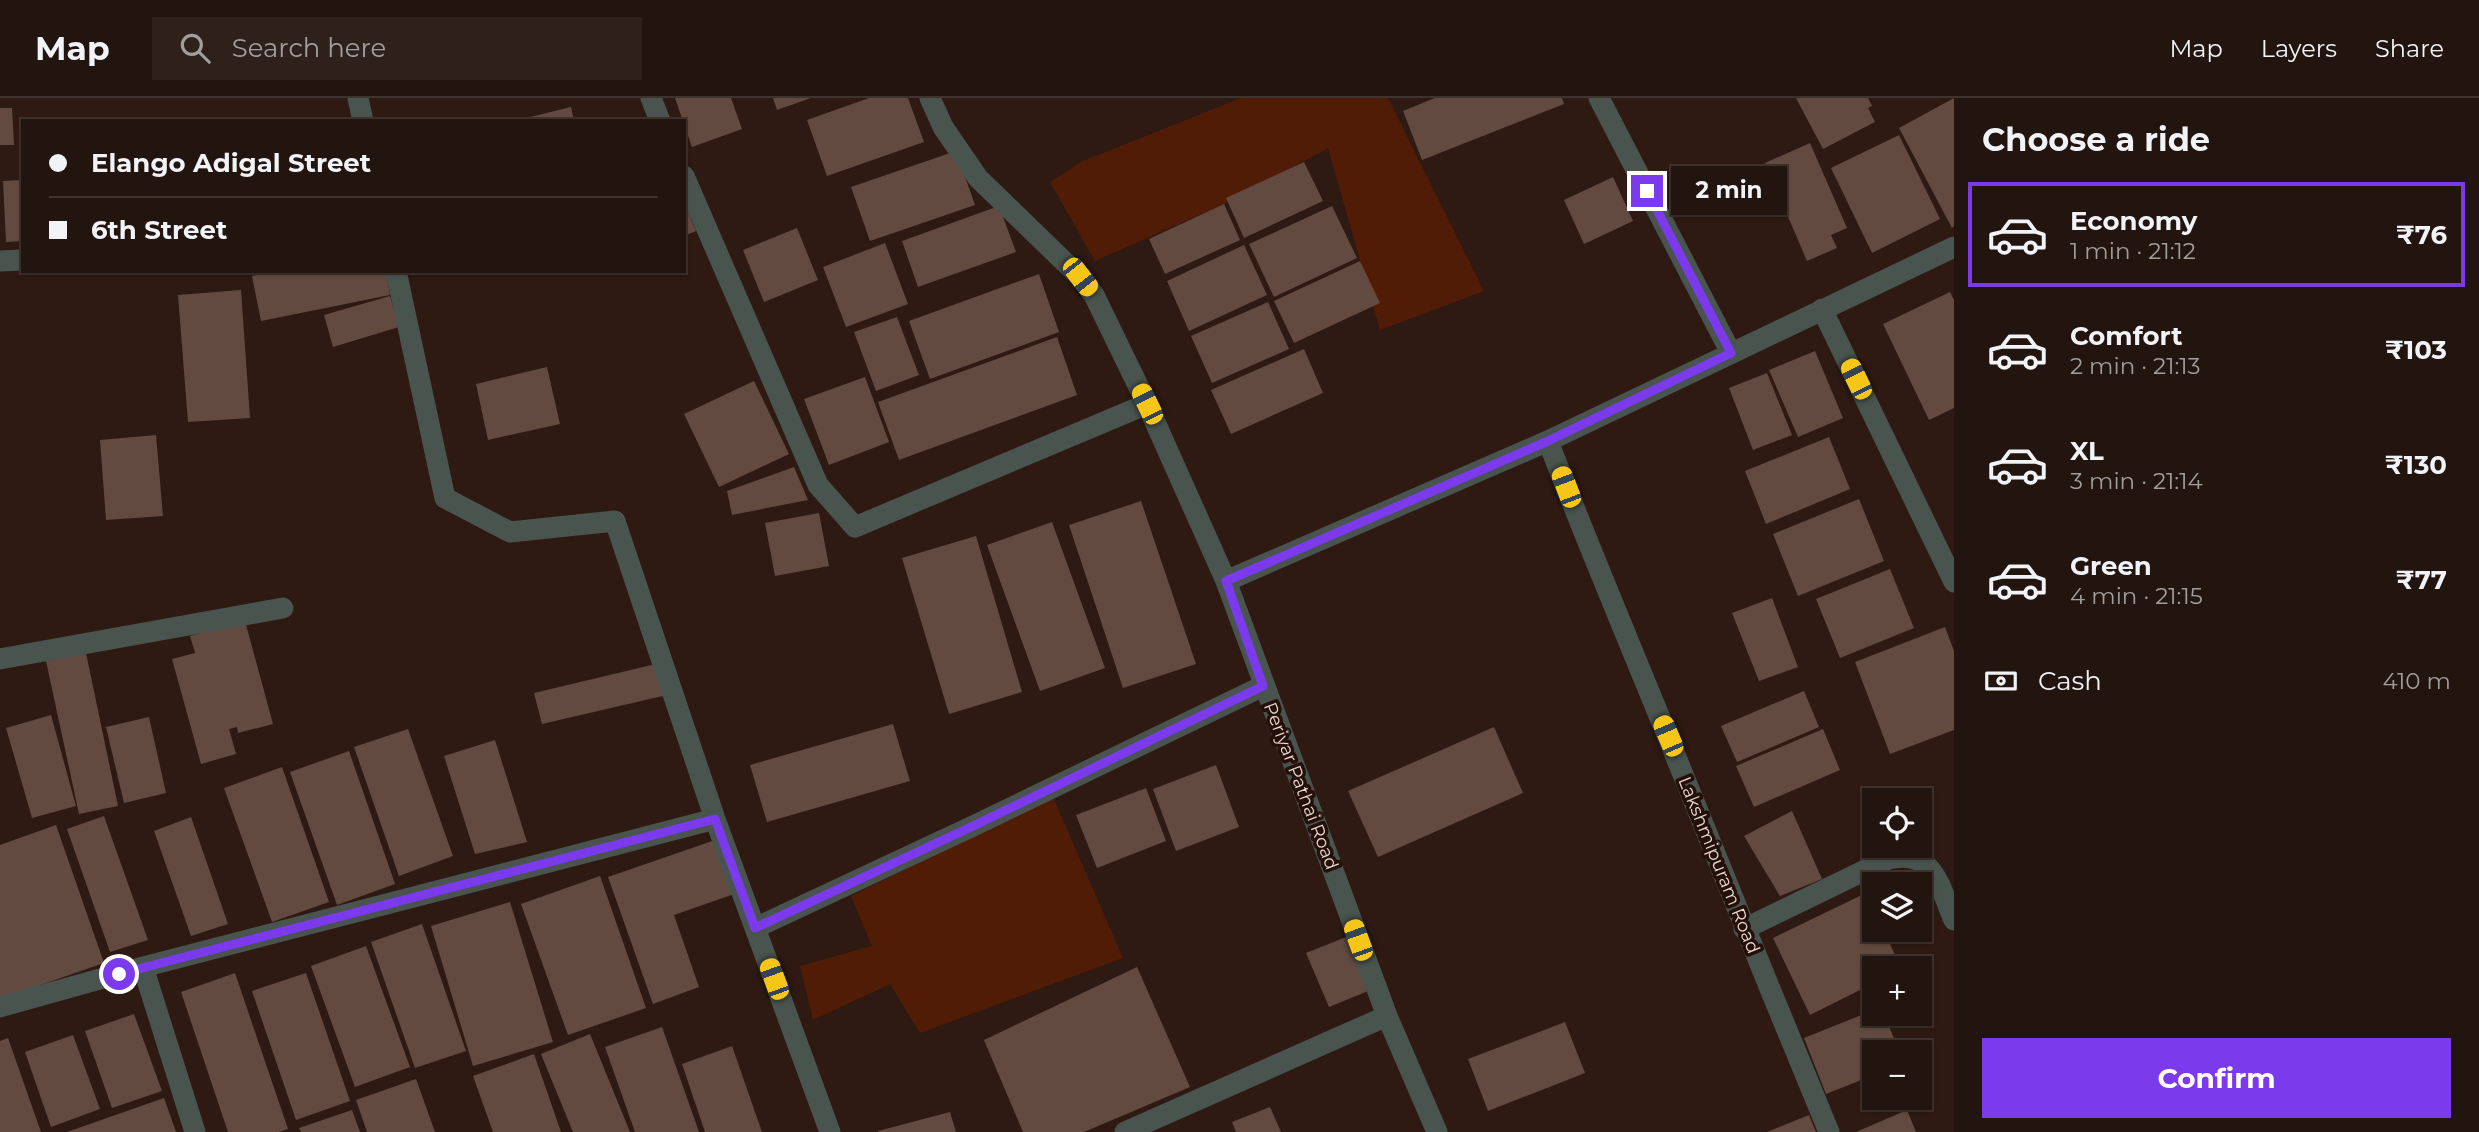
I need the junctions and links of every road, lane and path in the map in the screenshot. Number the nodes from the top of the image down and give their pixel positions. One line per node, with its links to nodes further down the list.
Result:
1 (358, 98): 5 (street)
2 (650, 98): 6 (street)
3 (929, 98): 14 (street, Periyar Pathai Road)
4 (1599, 98): 13 (street)
5 (363, 119)
6 (659, 119)
7 (686, 181): 14 (street)
8 (1954, 247): 12 (street)
9 (21, 260): 10 (street)
10 (0, 261)
11 (396, 273): 21 (street)
12 (1822, 309): 13 (street); 17 (street)
13 (1731, 353): 15 (street)
14 (1147, 404): 16 (street, Periyar Pathai Road)
15 (1548, 441): 16 (street); 24 (street, Lakshmipuram Road)
16 (1226, 581): 20 (street, Periyar Pathai Road)
17 (1954, 582)
18 (283, 608): 19 (street)
19 (0, 659)
20 (1263, 686): 23 (street); 27 (street, Periyar Pathai Road)
21 (715, 819): 23 (street); 25 (street)
22 (1954, 920): 24 (street)
23 (755, 928): 29 (street)
24 (1744, 929): 32 (street, Lakshmipuram Road)
25 (143, 967): 26 (street); 28 (street)
26 (0, 1007)
27 (1387, 1016): 30 (street); 31 (street, Periyar Pathai Road)
28 (195, 1132)
29 (830, 1132)
30 (1125, 1132)
31 (1437, 1132)
32 (1829, 1132)

